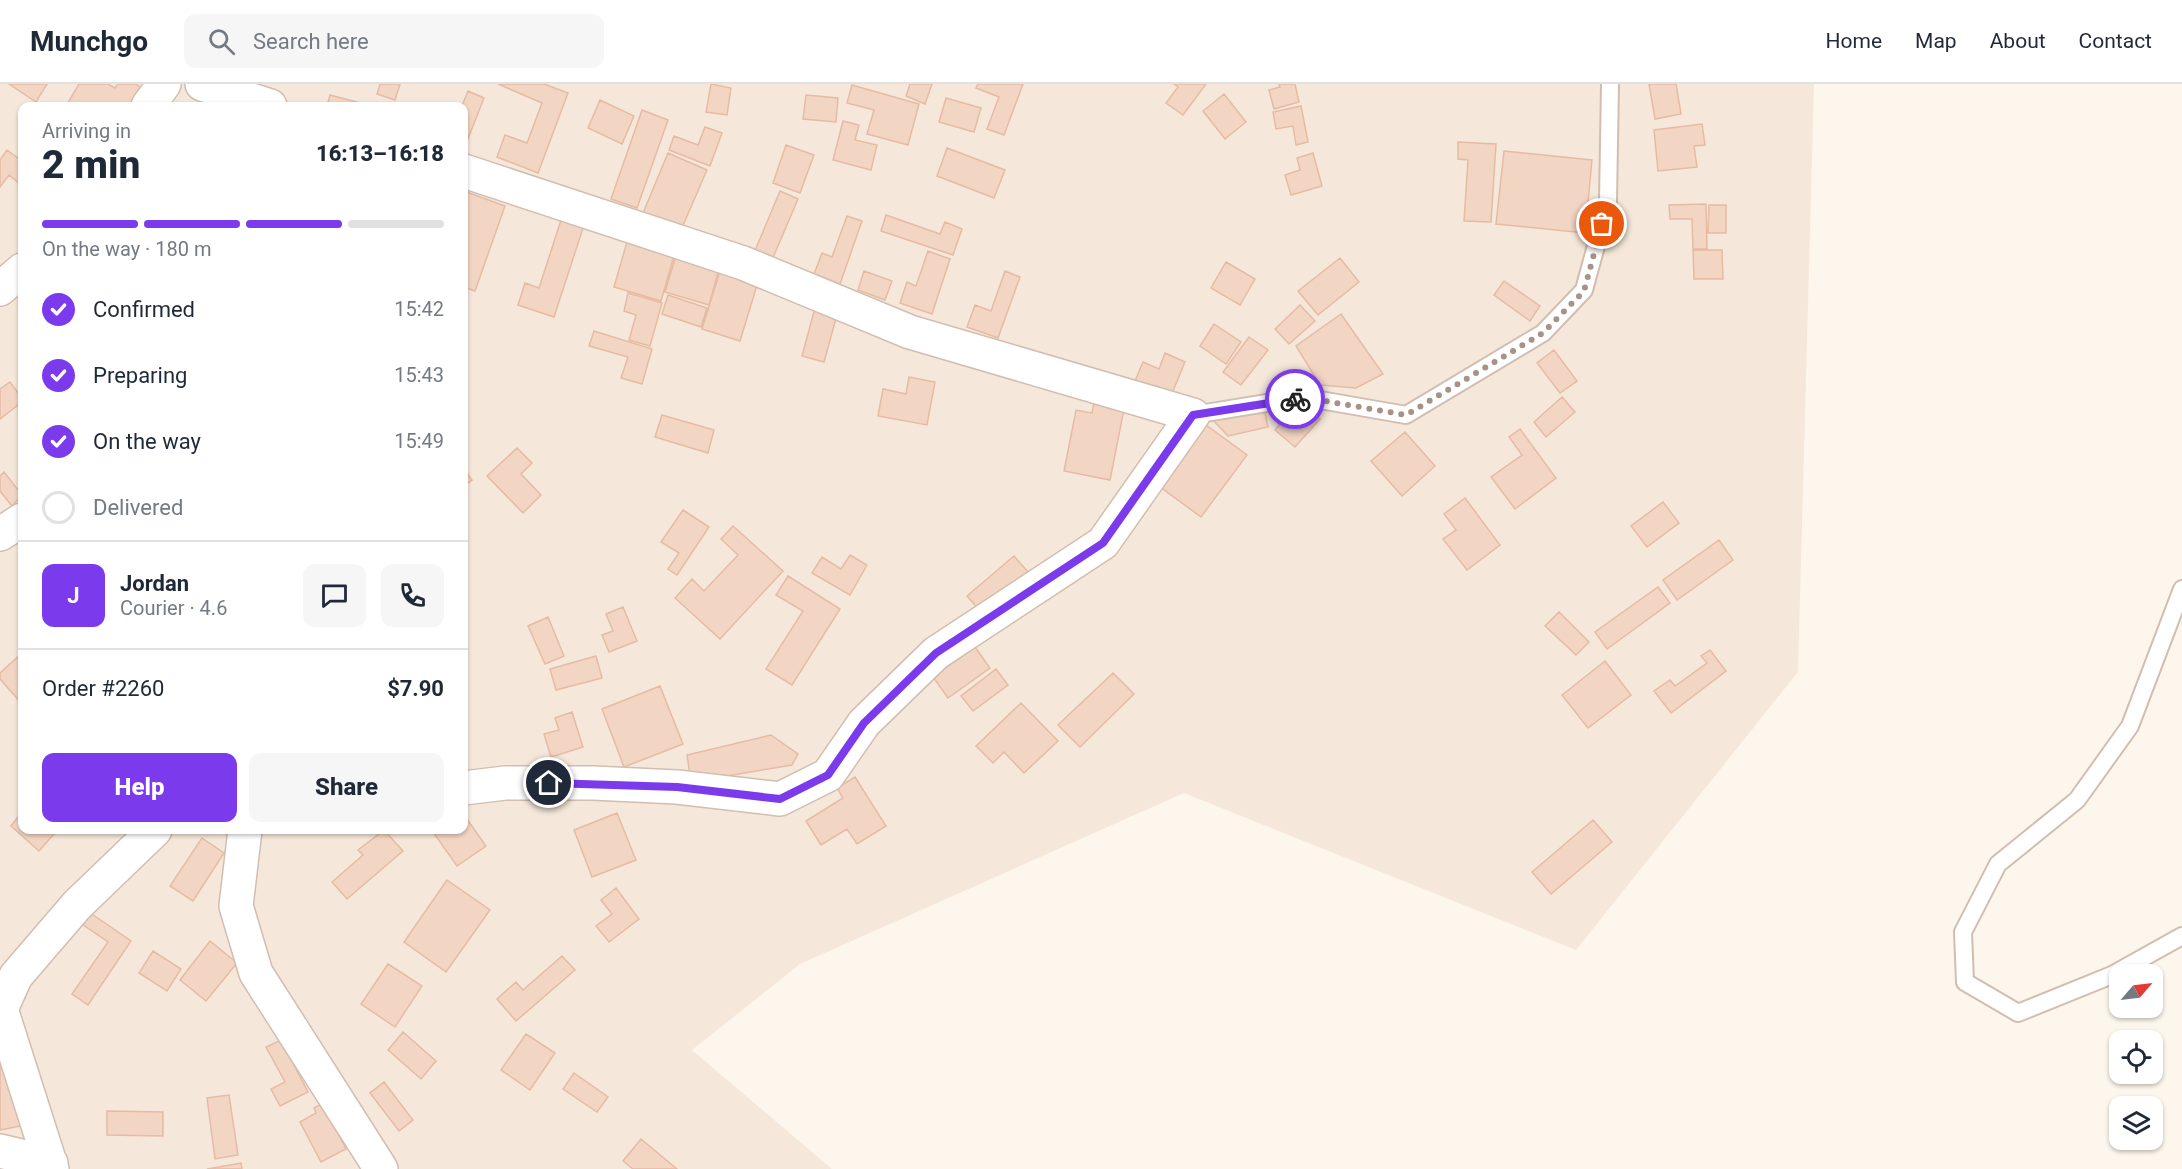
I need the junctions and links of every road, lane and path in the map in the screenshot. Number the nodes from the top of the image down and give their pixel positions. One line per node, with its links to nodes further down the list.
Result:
1 (164, 84): 4 (street)
2 (202, 84): 5 (street)
3 (1610, 84): 9 (lane)
4 (151, 102)
5 (258, 102)
6 (468, 172): 9 (street)
7 (18, 273): 8 (street)
8 (0, 289)
9 (1193, 415): 13 (street)
10 (18, 523): 11 (street)
11 (0, 534)
12 (2182, 589): 16 (lane)
13 (468, 788)
14 (151, 834): 18 (street)
15 (244, 834): 19 (street)
16 (2182, 936)
17 (0, 1151): 18 (street)
18 (52, 1166)
19 (381, 1169)

